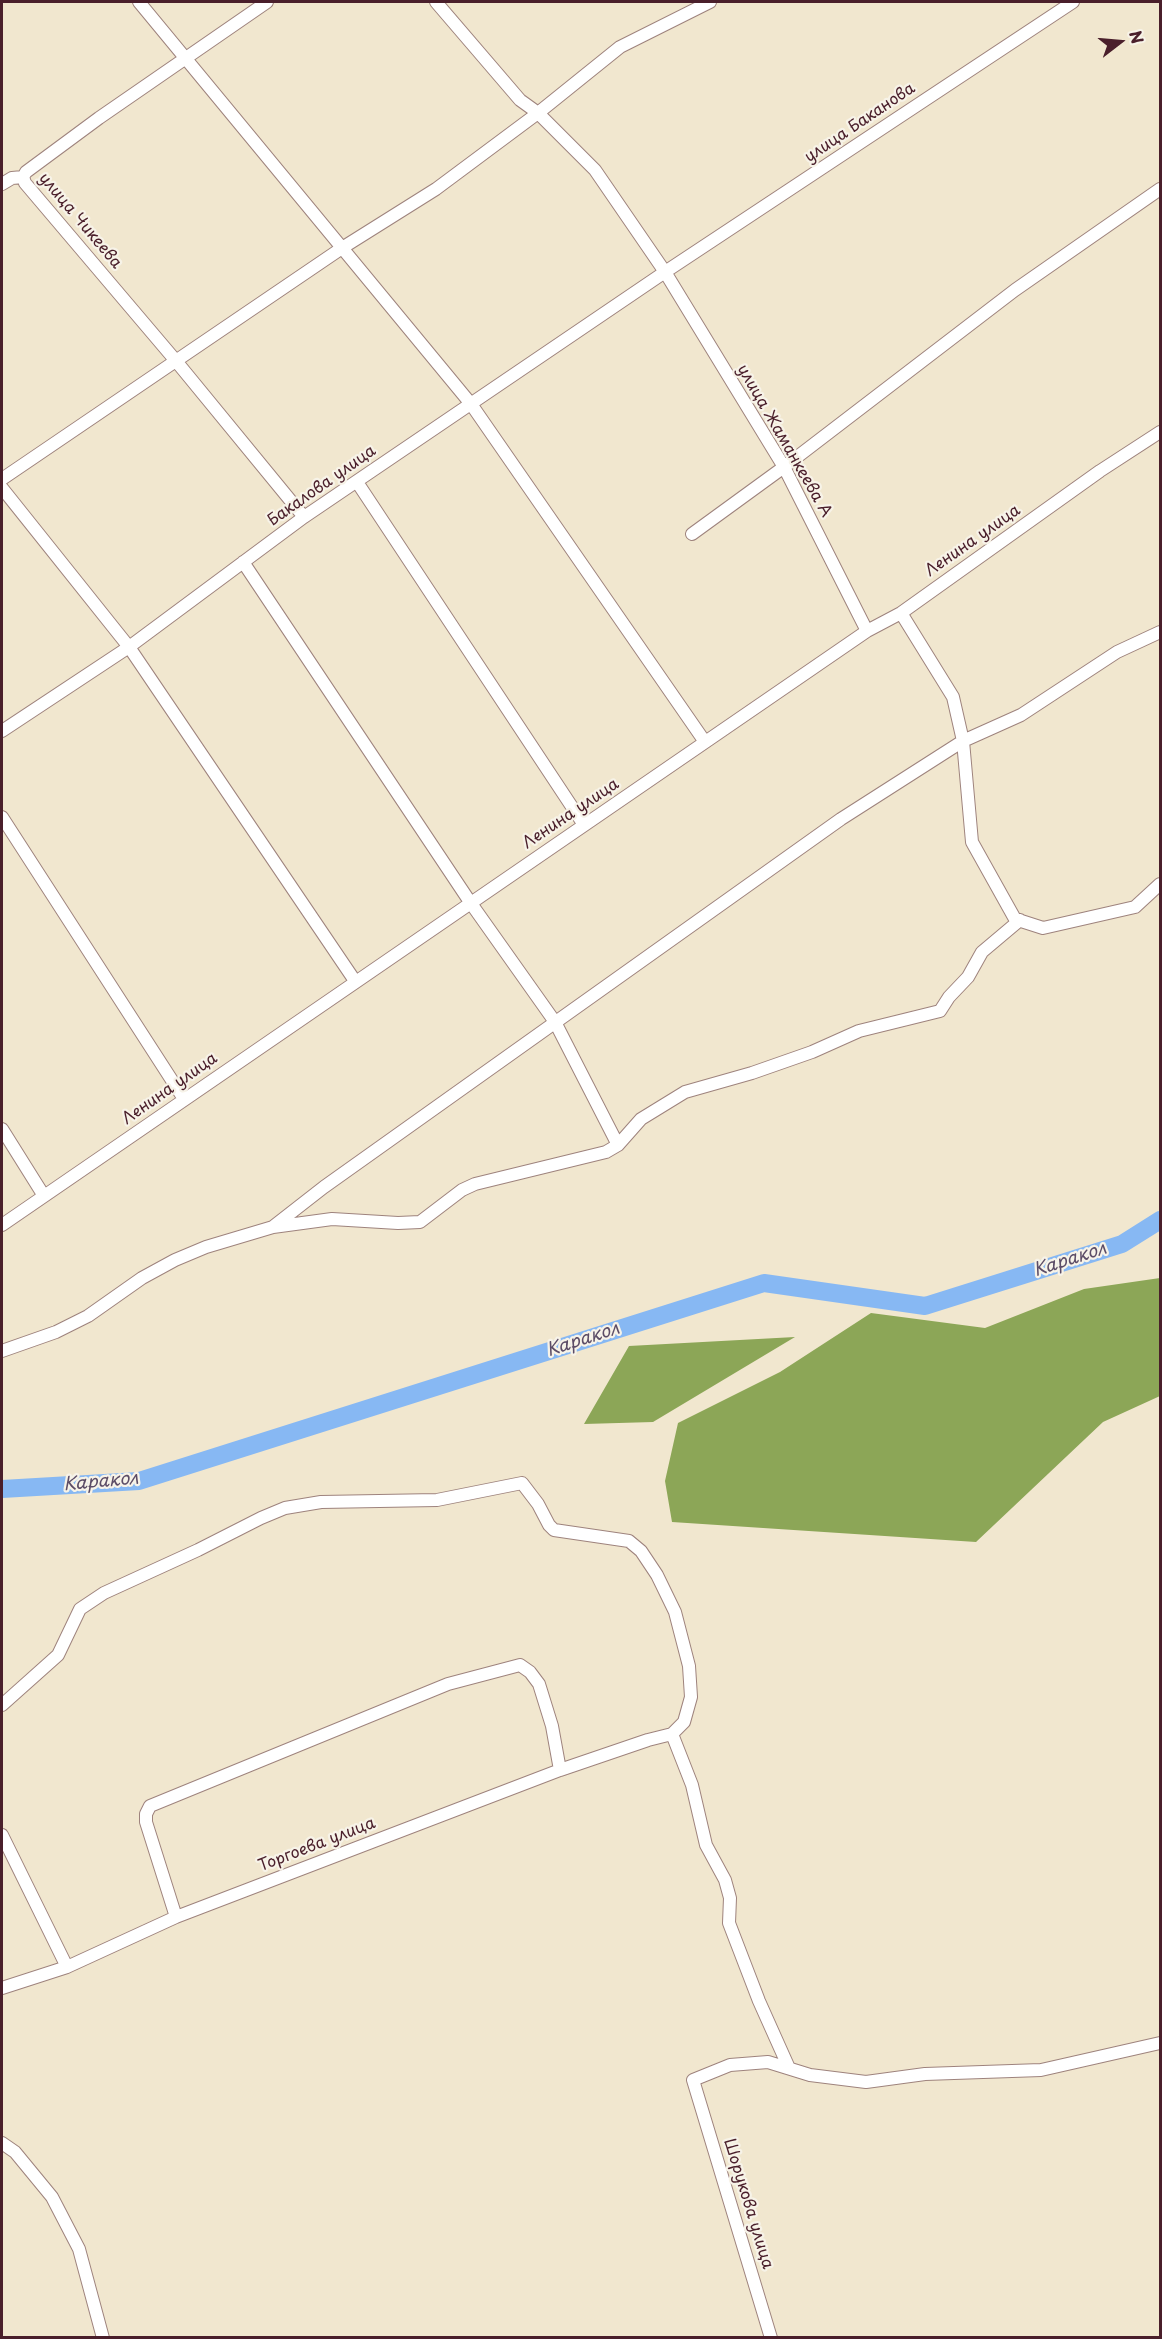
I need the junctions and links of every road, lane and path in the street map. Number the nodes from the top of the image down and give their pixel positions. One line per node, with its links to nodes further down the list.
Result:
1 (140, 2): 6 (street)
2 (267, 2): 6 (street, улица Чикеева)
3 (436, 2): 7 (street, улица Жаманкеева А)
4 (710, 2): 7 (street)
5 (1073, 2): 12 (street, улица Баканова)
6 (185, 57): 8 (street, улица Чикеева); 11 (street)
7 (538, 113): 11 (street); 12 (street, улица Жаманкеева А)
8 (23, 177): 9 (street); 13 (street, улица Чикеева)
9 (2, 184)
10 (1161, 189): 16 (street)
11 (342, 248): 13 (street); 14 (street)
12 (665, 272): 14 (street, Бакалова улица); 16 (street, улица Жаманкеева А)
13 (176, 361): 17 (street); 20 (street, улица Чикеева)
14 (471, 404): 18 (street, Бакалова улица); 29 (street)
15 (1161, 432): 23 (street, Ленина улица)
16 (784, 467): 21 (street); 24 (street, улица Жаманкеева А)
17 (2, 479)
18 (357, 482): 20 (street, Бакалова улица); 31 (street)
19 (2, 488): 26 (street)
20 (304, 517): 22 (street, Бакалова улица)
21 (692, 534)
22 (243, 562): 26 (street, Бакалова улица); 33 (street)
23 (901, 613): 24 (street, Ленина улица); 28 (street)
24 (867, 630): 29 (street, Ленина улица)
25 (1161, 632): 28 (street)
26 (129, 647): 27 (street, Бакалова улица); 35 (street)
27 (2, 731)
28 (963, 741): 34 (street); 36 (street)
29 (705, 742): 31 (street, Ленина улица)
30 (2, 818): 37 (street)
31 (584, 825): 33 (street, Ленина улица)
32 (1161, 884): 34 (street)
33 (470, 902): 35 (street, Ленина улица); 36 (street)
34 (1020, 920): 39 (street)
35 (355, 981): 37 (street, Ленина улица)
36 (555, 1022): 39 (street); 42 (street)
37 (184, 1100): 40 (street, Ленина улица)
38 (2, 1129): 40 (street)
39 (618, 1146): 42 (street)
40 (44, 1196): 41 (street, Ленина улица)
41 (2, 1225)
42 (273, 1227): 43 (street)
43 (2, 1351)
44 (2, 1705): 45 (street)
45 (672, 1734): 46 (street, Торгоева улица); 52 (street)
46 (560, 1770): 48 (street, Торгоева улица); 48 (street)
47 (2, 1835): 49 (street)
48 (176, 1917): 49 (street, Торгоева улица)
49 (67, 1967): 50 (street, Торгоева улица)
50 (2, 1988)
51 (1161, 2043): 52 (street)
52 (789, 2068): 55 (street, Шорукова улица)
53 (2, 2143): 54 (street)
54 (104, 2337)
55 (771, 2337)

